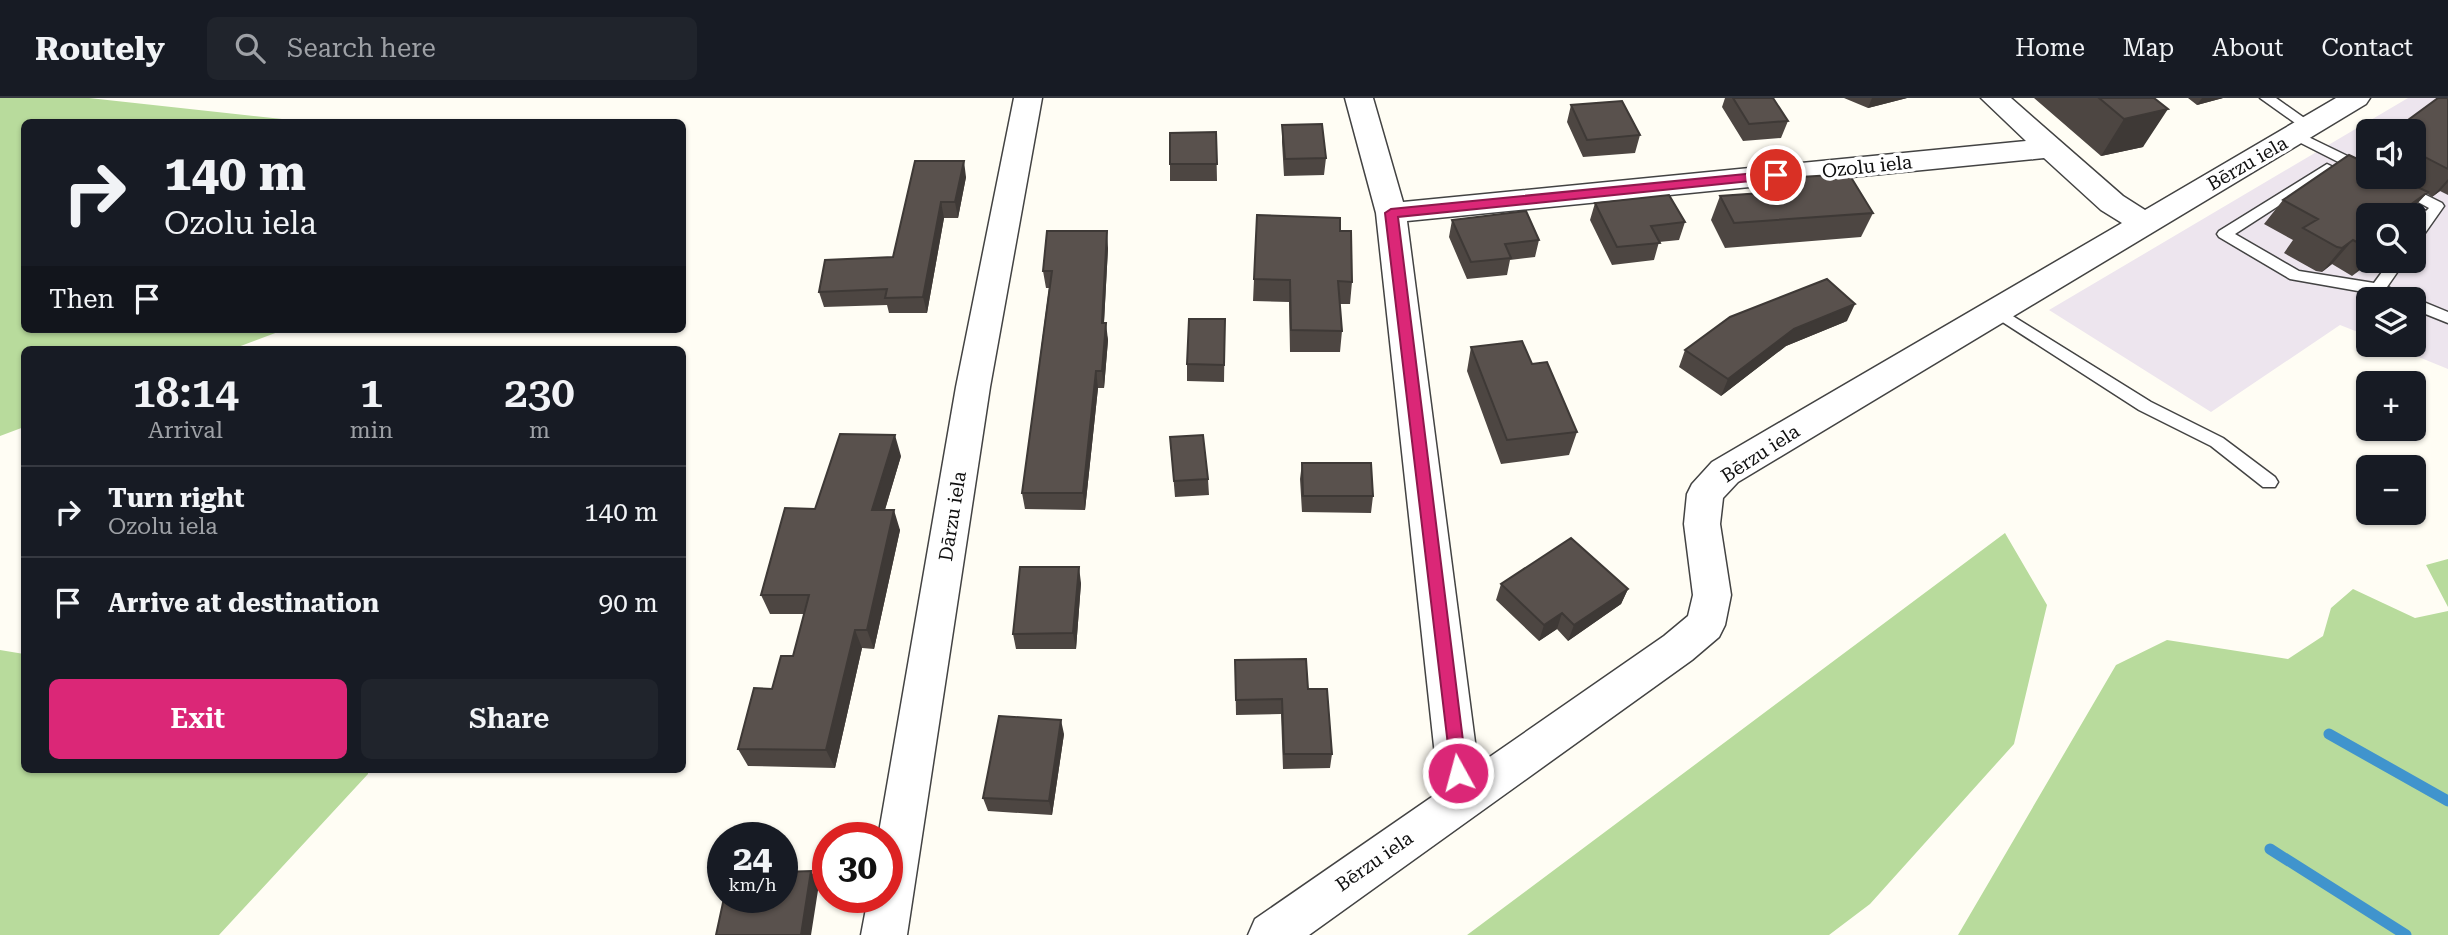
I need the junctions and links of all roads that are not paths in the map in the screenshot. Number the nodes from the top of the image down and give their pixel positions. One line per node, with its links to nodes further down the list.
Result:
1 (1028, 98): 21 (street, Dārzu iela)
2 (1359, 98): 12 (street)
3 (1994, 98): 7 (street)
4 (2267, 98): 6 (lane)
5 (2356, 98): 6 (street, Bērzu iela)
6 (2303, 131): 8 (lane); 13 (street, Bērzu iela)
7 (2050, 148): 12 (street, Ozolu iela); 13 (street)
8 (2356, 171)
9 (2356, 177): 15 (lane)
10 (2388, 189): 11 (lane)
11 (2438, 212): 14 (lane)
12 (1391, 213): 20 (street)
13 (2143, 222): 17 (street, Bērzu iela)
14 (2426, 225)
15 (2366, 287)
16 (2426, 309): 18 (lane)
17 (1995, 310): 19 (lane); 20 (street, Bērzu iela)
18 (2448, 318)
19 (2269, 482)
20 (1461, 800): 22 (street, Bērzu iela)
21 (884, 935)
22 (1271, 935)

